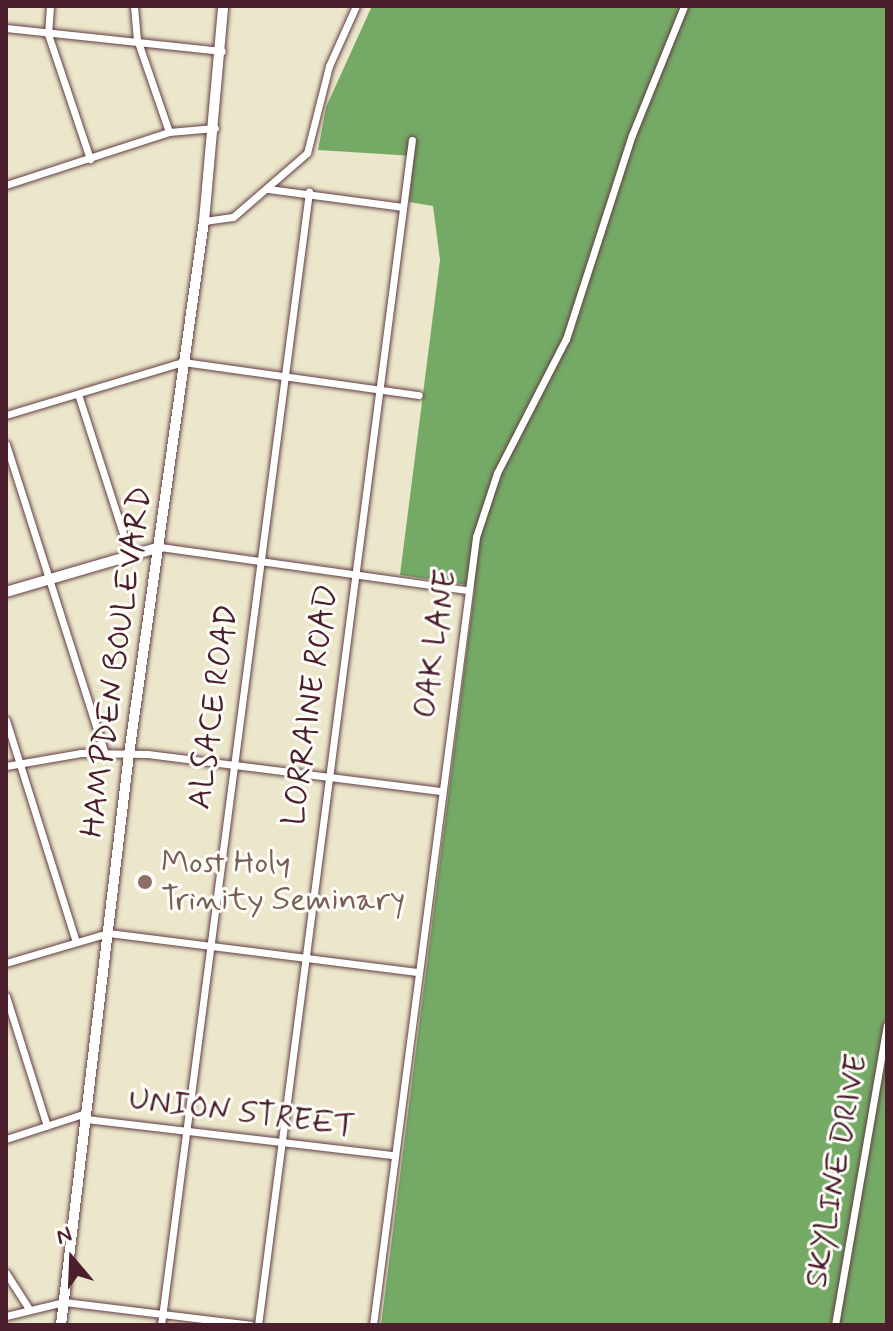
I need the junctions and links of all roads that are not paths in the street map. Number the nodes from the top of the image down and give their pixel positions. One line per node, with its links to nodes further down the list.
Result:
1 (50, 6): 7 (street)
2 (134, 6): 8 (street)
3 (223, 6): 9 (main road, HAMPDEN BOULEVARD)
4 (356, 6): 15 (street)
5 (684, 6): 31 (street, OAK LANE)
6 (6, 28): 7 (street)
7 (48, 34): 8 (street); 13 (street)
8 (137, 39): 9 (street); 11 (street)
9 (223, 51): 10 (main road, HAMPDEN BOULEVARD)
10 (216, 128): 11 (street); 18 (main road, HAMPDEN BOULEVARD)
11 (169, 132): 13 (street)
12 (412, 140): 17 (street, LORRAINE ROAD)
13 (90, 159): 14 (street)
14 (6, 185)
15 (268, 189): 16 (street); 18 (street)
16 (309, 192): 17 (street); 20 (street, ALSACE ROAD)
17 (403, 207): 21 (street, LORRAINE ROAD)
18 (204, 221): 19 (main road, HAMPDEN BOULEVARD)
19 (183, 362): 20 (street); 22 (street); 26 (main road, HAMPDEN BOULEVARD)
20 (284, 377): 21 (street); 28 (street, ALSACE ROAD)
21 (379, 390): 23 (street); 29 (street, LORRAINE ROAD)
22 (78, 394): 24 (street); 27 (street)
23 (419, 395)
24 (6, 415)
25 (6, 444): 30 (street)
26 (160, 547): 27 (main road); 28 (street); 35 (main road, HAMPDEN BOULEVARD)
27 (130, 555): 30 (main road)
28 (258, 561): 29 (street); 37 (street, ALSACE ROAD)
29 (354, 574): 31 (street); 39 (street, LORRAINE ROAD)
30 (49, 578): 32 (main road); 34 (street)
31 (467, 590): 40 (street, OAK LANE)
32 (6, 592)
33 (6, 720): 36 (street)
34 (105, 754): 35 (street); 36 (street)
35 (129, 754): 37 (street); 41 (main road, HAMPDEN BOULEVARD)
36 (20, 763): 38 (street); 42 (street)
37 (229, 764): 39 (street); 43 (street, ALSACE ROAD)
38 (6, 766)
39 (325, 775): 40 (street); 44 (street, LORRAINE ROAD)
40 (439, 791): 46 (street, OAK LANE)
41 (108, 933): 42 (street); 43 (street); 49 (main road, HAMPDEN BOULEVARD)
42 (75, 939): 45 (street)
43 (207, 945): 44 (street); 51 (street, ALSACE ROAD)
44 (302, 959): 46 (street); 53 (street, LORRAINE ROAD)
45 (6, 963)
46 (416, 972): 54 (street, OAK LANE)
47 (6, 996): 50 (street)
48 (887, 1025): 65 (street, SKYLINE DRIVE)
49 (86, 1116): 50 (street, UNION STREET); 51 (street, UNION STREET); 56 (main road, HAMPDEN BOULEVARD)
50 (47, 1126): 52 (street, UNION STREET)
51 (184, 1131): 53 (street, UNION STREET); 58 (street, ALSACE ROAD)
52 (6, 1139)
53 (280, 1142): 54 (street, UNION STREET); 63 (street, LORRAINE ROAD)
54 (394, 1155): 64 (street, OAK LANE)
55 (6, 1273): 57 (street)
56 (64, 1302): 57 (street); 58 (street); 60 (main road, HAMPDEN BOULEVARD)
57 (29, 1309): 59 (street)
58 (162, 1314): 61 (street, ALSACE ROAD); 62 (street)
59 (6, 1316)
60 (61, 1325)
61 (161, 1325)
62 (251, 1325)
63 (258, 1325)
64 (373, 1325)
65 (835, 1325)

